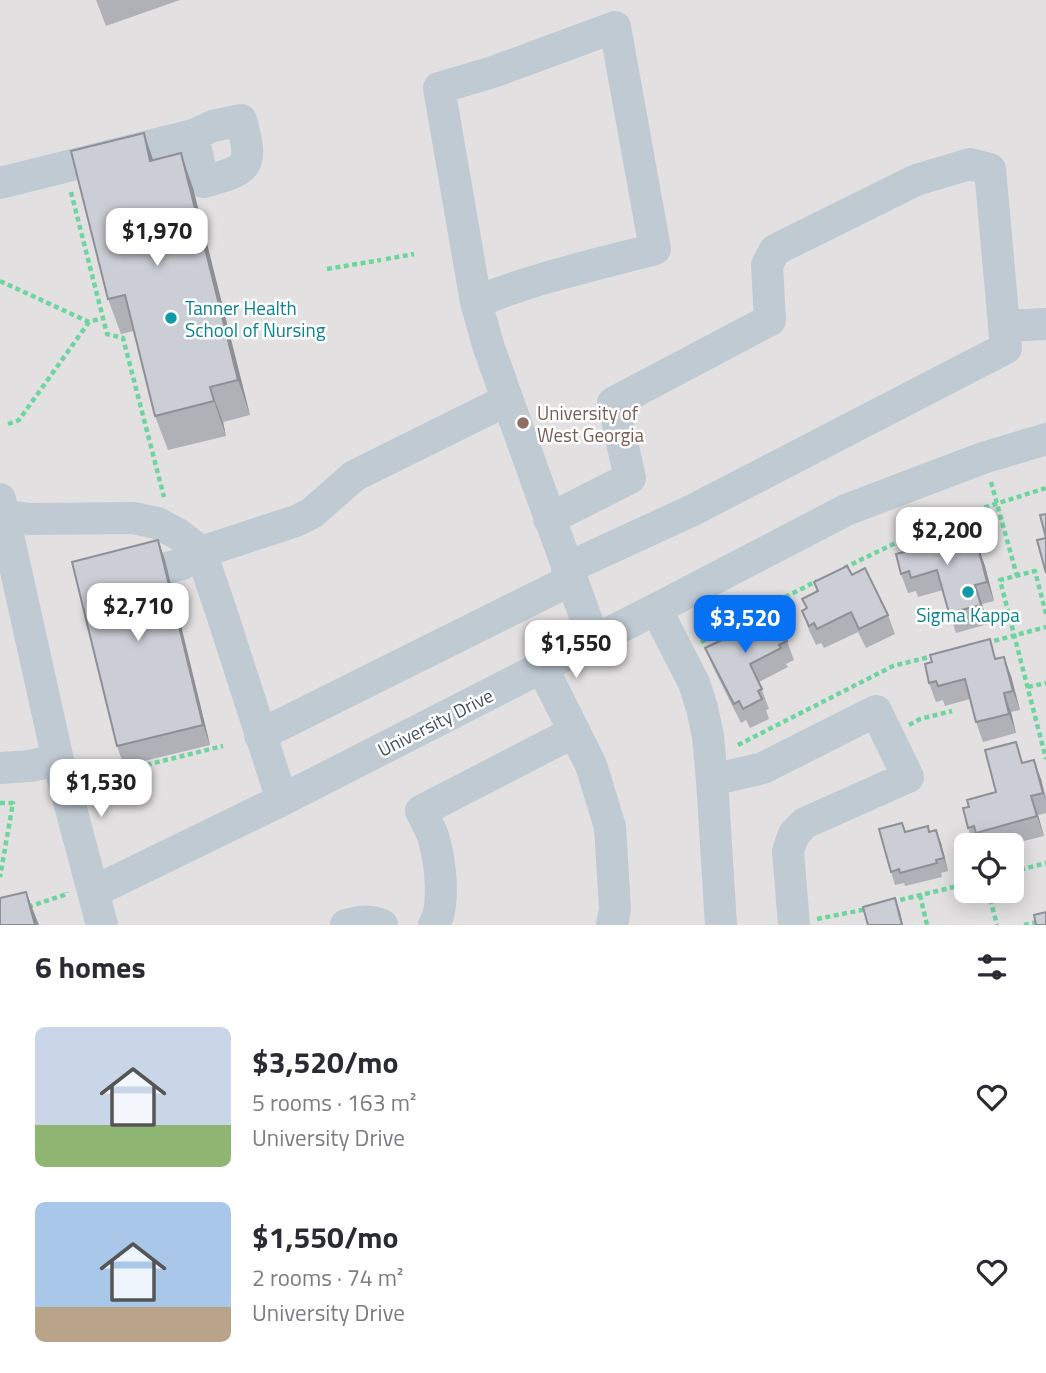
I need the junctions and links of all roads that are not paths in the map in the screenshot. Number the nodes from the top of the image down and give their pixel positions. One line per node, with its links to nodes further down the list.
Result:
1 (613, 13): 4 (street); 4 (street)
2 (193, 135): 3 (street)
3 (0, 183)
4 (476, 302): 7 (street)
5 (1046, 324): 6 (street)
6 (1004, 326): 10 (street); 13 (street)
7 (507, 400): 10 (street); 11 (street)
8 (1046, 439): 14 (street, University Drive)
9 (1, 510): 11 (street); 19 (street)
10 (549, 519): 13 (street)
11 (201, 552): 12 (street); 18 (street)
12 (167, 568)
13 (569, 574): 15 (street); 18 (street)
14 (656, 609): 15 (street, University Drive); 21 (street)
15 (594, 641): 16 (street, University Drive)
16 (542, 667): 17 (street); 22 (street, University Drive)
17 (574, 732): 28 (street); 29 (street)
18 (260, 736): 22 (street)
19 (58, 760): 20 (street); 23 (street)
20 (0, 768)
21 (712, 780): 24 (street); 30 (street)
22 (282, 800): 23 (street, University Drive)
23 (79, 888): 25 (street)
24 (809, 922)
25 (102, 925)
26 (346, 925): 27 (street)
27 (382, 925)
28 (434, 925)
29 (612, 925)
30 (721, 925)

